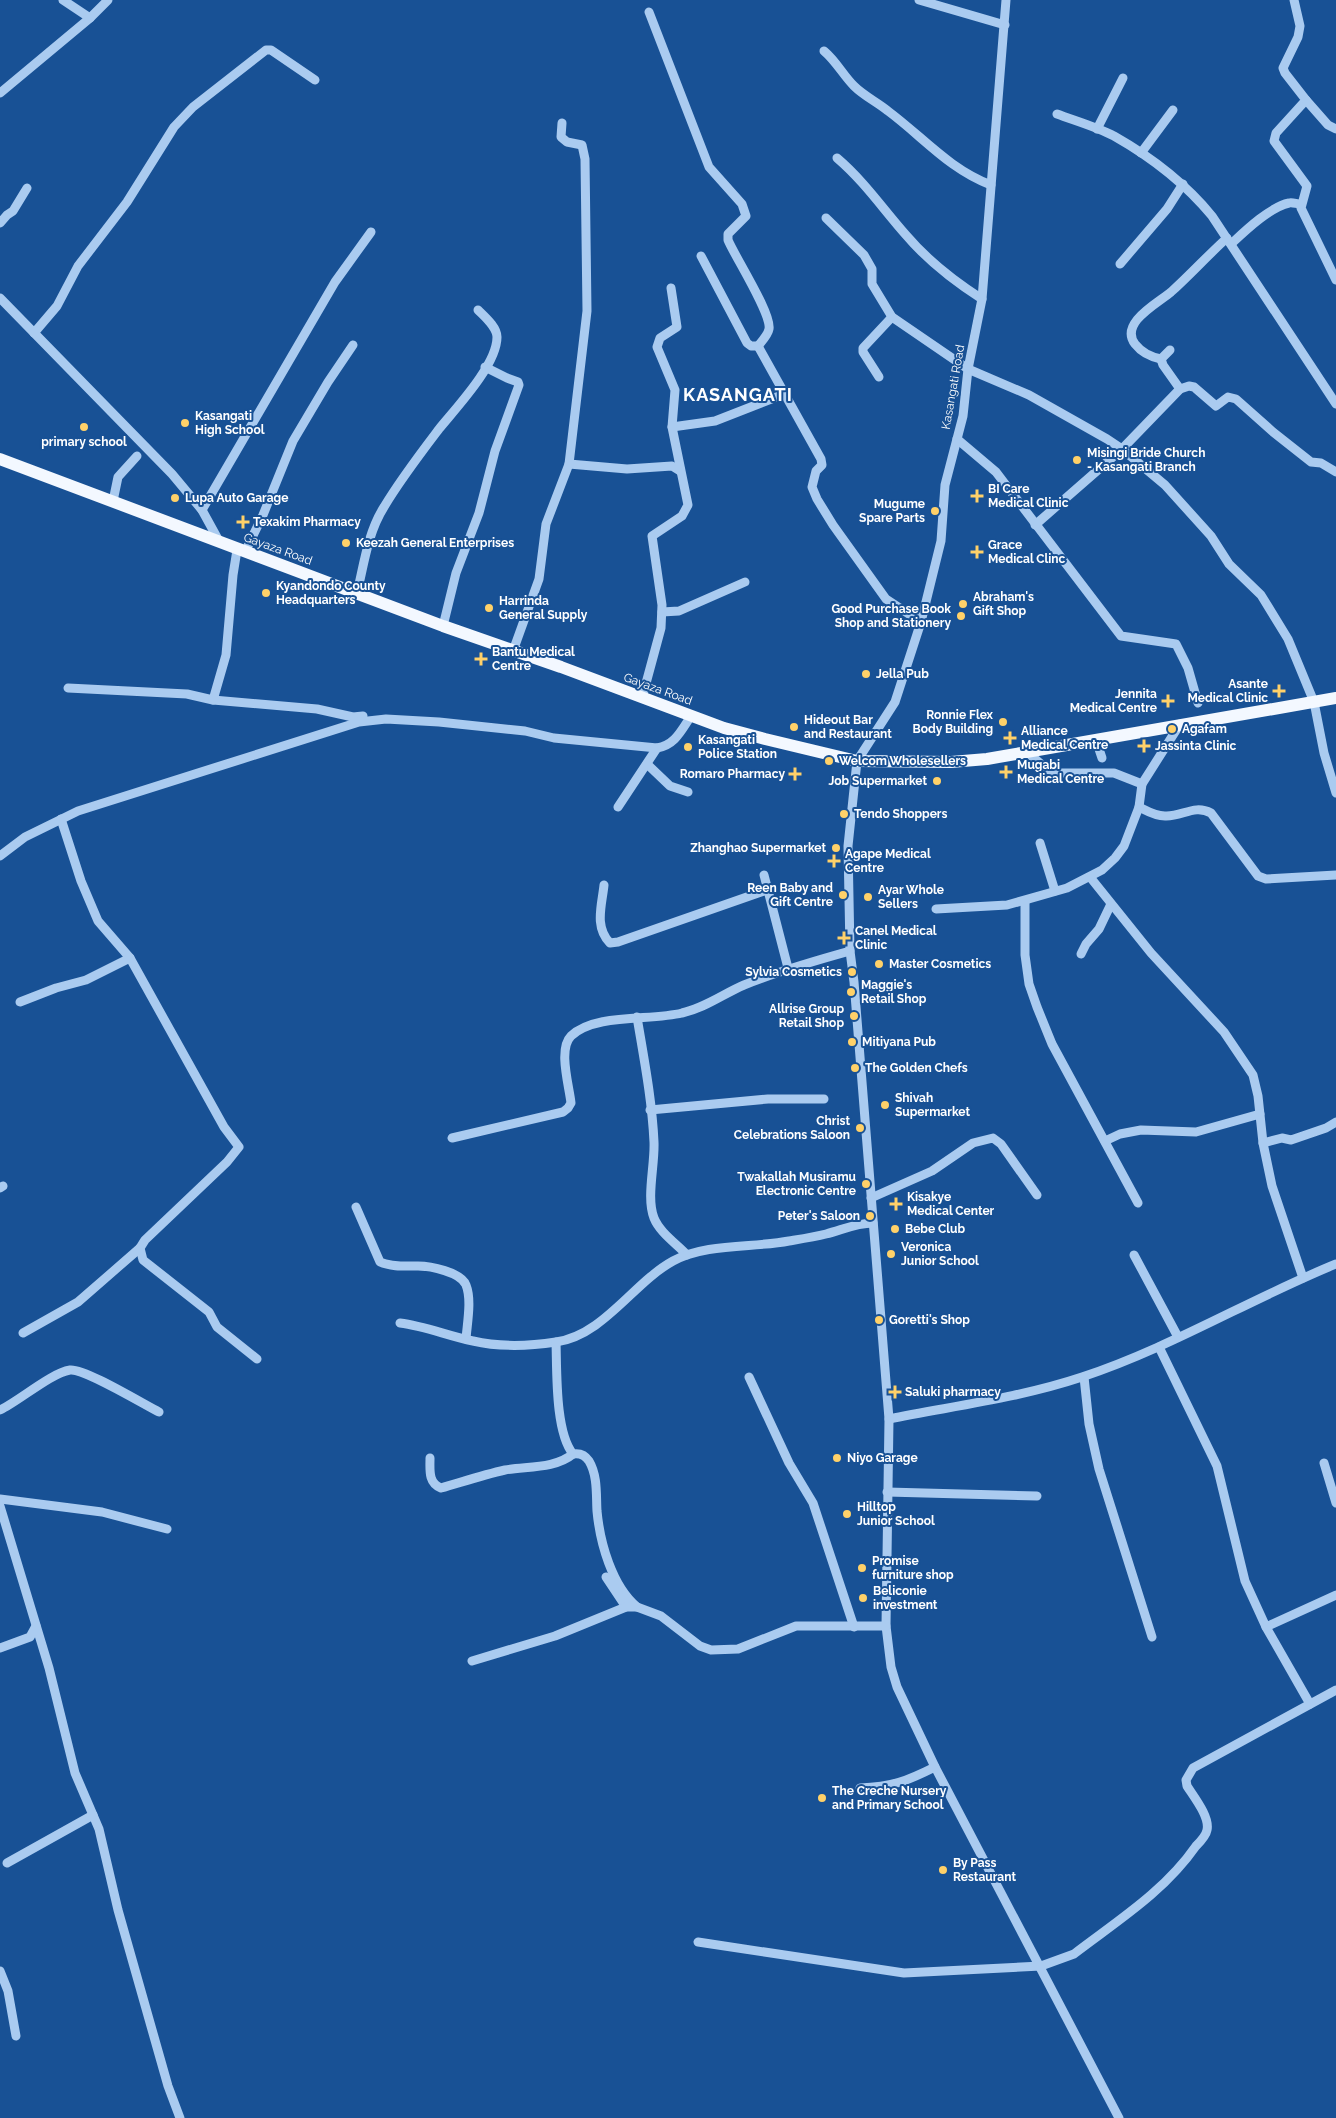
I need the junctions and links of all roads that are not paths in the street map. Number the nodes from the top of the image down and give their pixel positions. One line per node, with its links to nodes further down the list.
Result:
1 (63, 0): 7 (street)
2 (108, 0): 7 (street)
3 (919, 0): 8 (street)
4 (1006, 0): 8 (street, Kasangati Road)
5 (1294, 0): 13 (street)
6 (649, 12): 39 (street)
7 (90, 18): 12 (street)
8 (1005, 25): 22 (street, Kasangati Road)
9 (824, 50): 22 (street)
10 (1123, 78): 17 (street)
11 (315, 80): 37 (street)
12 (0, 93)
13 (1306, 100): 18 (street); 24 (street)
14 (1173, 110): 19 (street)
15 (1057, 114): 17 (street)
16 (562, 123): 53 (street)
17 (1097, 129): 19 (street)
18 (1336, 129)
19 (1141, 153): 21 (street)
20 (837, 158): 34 (street)
21 (1183, 184): 28 (street); 30 (street)
22 (991, 185): 34 (street, Kasangati Road)
23 (27, 188): 26 (street)
24 (1300, 204): 28 (street); 31 (street)
25 (826, 218): 36 (street)
26 (0, 223)
27 (371, 232): 57 (street)
28 (1229, 241): 41 (street); 47 (street)
29 (701, 256): 39 (street)
30 (1120, 264)
31 (1336, 280)
32 (670, 288): 48 (street)
33 (0, 298): 37 (street)
34 (982, 299): 43 (street, Kasangati Road)
35 (478, 310): 42 (street)
36 (892, 317): 43 (street); 44 (street)
37 (34, 333): 57 (street)
38 (353, 345): 60 (street)
39 (758, 346): 46 (street)
40 (1170, 350): 41 (street)
41 (1161, 359): 45 (street)
42 (485, 367): 62 (street); 65 (street)
43 (968, 369): 49 (street, Kasangati Road); 50 (street)
44 (879, 377)
45 (1180, 389): 50 (street); 55 (street)
46 (784, 394): 48 (street); 64 (street)
47 (1336, 404)
48 (672, 428): 54 (street)
49 (957, 438): 58 (street); 64 (street, Kasangati Road)
50 (1122, 449): 58 (street); 71 (street)
51 (137, 456): 56 (street)
52 (0, 458): 56 (main road, Gayaza Road)
53 (569, 464): 54 (street); 66 (street)
54 (680, 471): 63 (street)
55 (1336, 472)
56 (113, 502): 59 (main road, Gayaza Road)
57 (202, 510): 59 (street)
58 (1035, 525): 72 (street)
59 (219, 541): 60 (main road, Gayaza Road)
60 (241, 551): 62 (main road, Gayaza Road); 70 (street)
61 (745, 582): 63 (street)
62 (356, 593): 65 (main road, Gayaza Road)
63 (662, 612): 68 (street)
64 (921, 622): 80 (street, Kasangati Road)
65 (443, 626): 66 (main road, Gayaza Road)
66 (513, 651): 68 (main road, Gayaza Road)
67 (68, 688): 70 (street)
68 (642, 698): 73 (main road, Gayaza Road)
69 (1336, 698): 71 (main road, Gayaza Road)
70 (213, 700): 74 (street)
71 (1314, 702): 75 (main road, Gayaza Road); 84 (street)
72 (1198, 703)
73 (690, 716): 76 (street); 80 (main road, Gayaza Road)
74 (386, 719): 76 (street); 87 (street)
75 (1180, 724): 78 (main road, Gayaza Road); 82 (street)
76 (656, 748): 81 (street)
77 (1099, 749): 79 (street)
78 (1028, 753): 80 (main road, Gayaza Road); 82 (street)
79 (1102, 758)
80 (857, 760): 99 (street)
81 (647, 764): 83 (street); 85 (street)
82 (1142, 784): 86 (street)
83 (688, 792)
84 (1336, 793)
85 (618, 807)
86 (1139, 807): 91 (street); 92 (street)
87 (61, 819): 89 (street); 101 (street)
88 (1040, 843): 95 (street)
89 (0, 856)
90 (764, 875): 94 (street)
91 (1336, 875)
92 (1090, 877): 95 (street); 97 (street)
93 (604, 885): 94 (street)
94 (767, 890): 102 (street)
95 (1055, 891): 96 (street)
96 (1025, 901): 98 (street); 110 (street)
97 (1111, 904): 100 (street); 107 (street)
98 (936, 909)
99 (850, 952): 102 (street); 113 (street)
100 (1081, 954)
101 (130, 958): 103 (street); 117 (street)
102 (788, 968): 104 (street)
103 (20, 1002)
104 (637, 1018): 106 (street); 109 (street)
105 (824, 1099): 106 (street)
106 (650, 1110): 118 (street)
107 (1260, 1114): 110 (street); 111 (street)
108 (1336, 1122): 111 (street)
109 (452, 1138)
110 (1104, 1141): 114 (street)
111 (1263, 1143): 121 (street)
112 (1037, 1195): 113 (street)
113 (871, 1198): 116 (street)
114 (1138, 1203)
115 (356, 1207): 125 (street)
116 (873, 1223): 118 (street); 133 (street)
117 (140, 1248): 123 (street); 128 (street)
118 (687, 1255): 126 (street)
119 (1134, 1255): 124 (street)
120 (1336, 1264): 121 (street)
121 (1303, 1278): 124 (street)
122 (400, 1322): 125 (street)
123 (23, 1332)
124 (1178, 1337): 127 (street)
125 (466, 1340): 126 (street)
126 (556, 1342): 134 (street)
127 (1159, 1347): 130 (street); 150 (street)
128 (257, 1359)
129 (749, 1377): 149 (street)
130 (1084, 1377): 133 (street); 151 (street)
131 (0, 1410): 132 (street)
132 (159, 1412)
133 (889, 1419): 137 (street)
134 (572, 1454): 135 (street); 146 (street)
135 (430, 1458)
136 (1324, 1463): 140 (street)
137 (887, 1492): 138 (street); 148 (street)
138 (1037, 1496)
139 (0, 1499): 142 (street)
140 (1336, 1503)
141 (0, 1506): 147 (street)
142 (167, 1529)
143 (606, 1577): 145 (street)
144 (1336, 1595): 150 (street)
145 (626, 1607): 146 (street); 153 (street)
146 (637, 1607): 149 (street)
147 (36, 1626): 152 (street); 158 (street)
148 (886, 1626): 149 (street); 156 (street)
149 (854, 1627)
150 (1266, 1627): 155 (street)
151 (1152, 1637)
152 (0, 1648)
153 (472, 1661)
154 (1336, 1690): 155 (street)
155 (1310, 1704): 161 (street)
156 (936, 1767): 157 (street); 161 (street)
157 (860, 1788)
158 (93, 1814): 159 (street); 164 (street)
159 (7, 1863)
160 (698, 1942): 161 (street)
161 (1041, 1966): 165 (street)
162 (0, 1971): 163 (street)
163 (16, 2036)
164 (180, 2118)
165 (1119, 2118)

